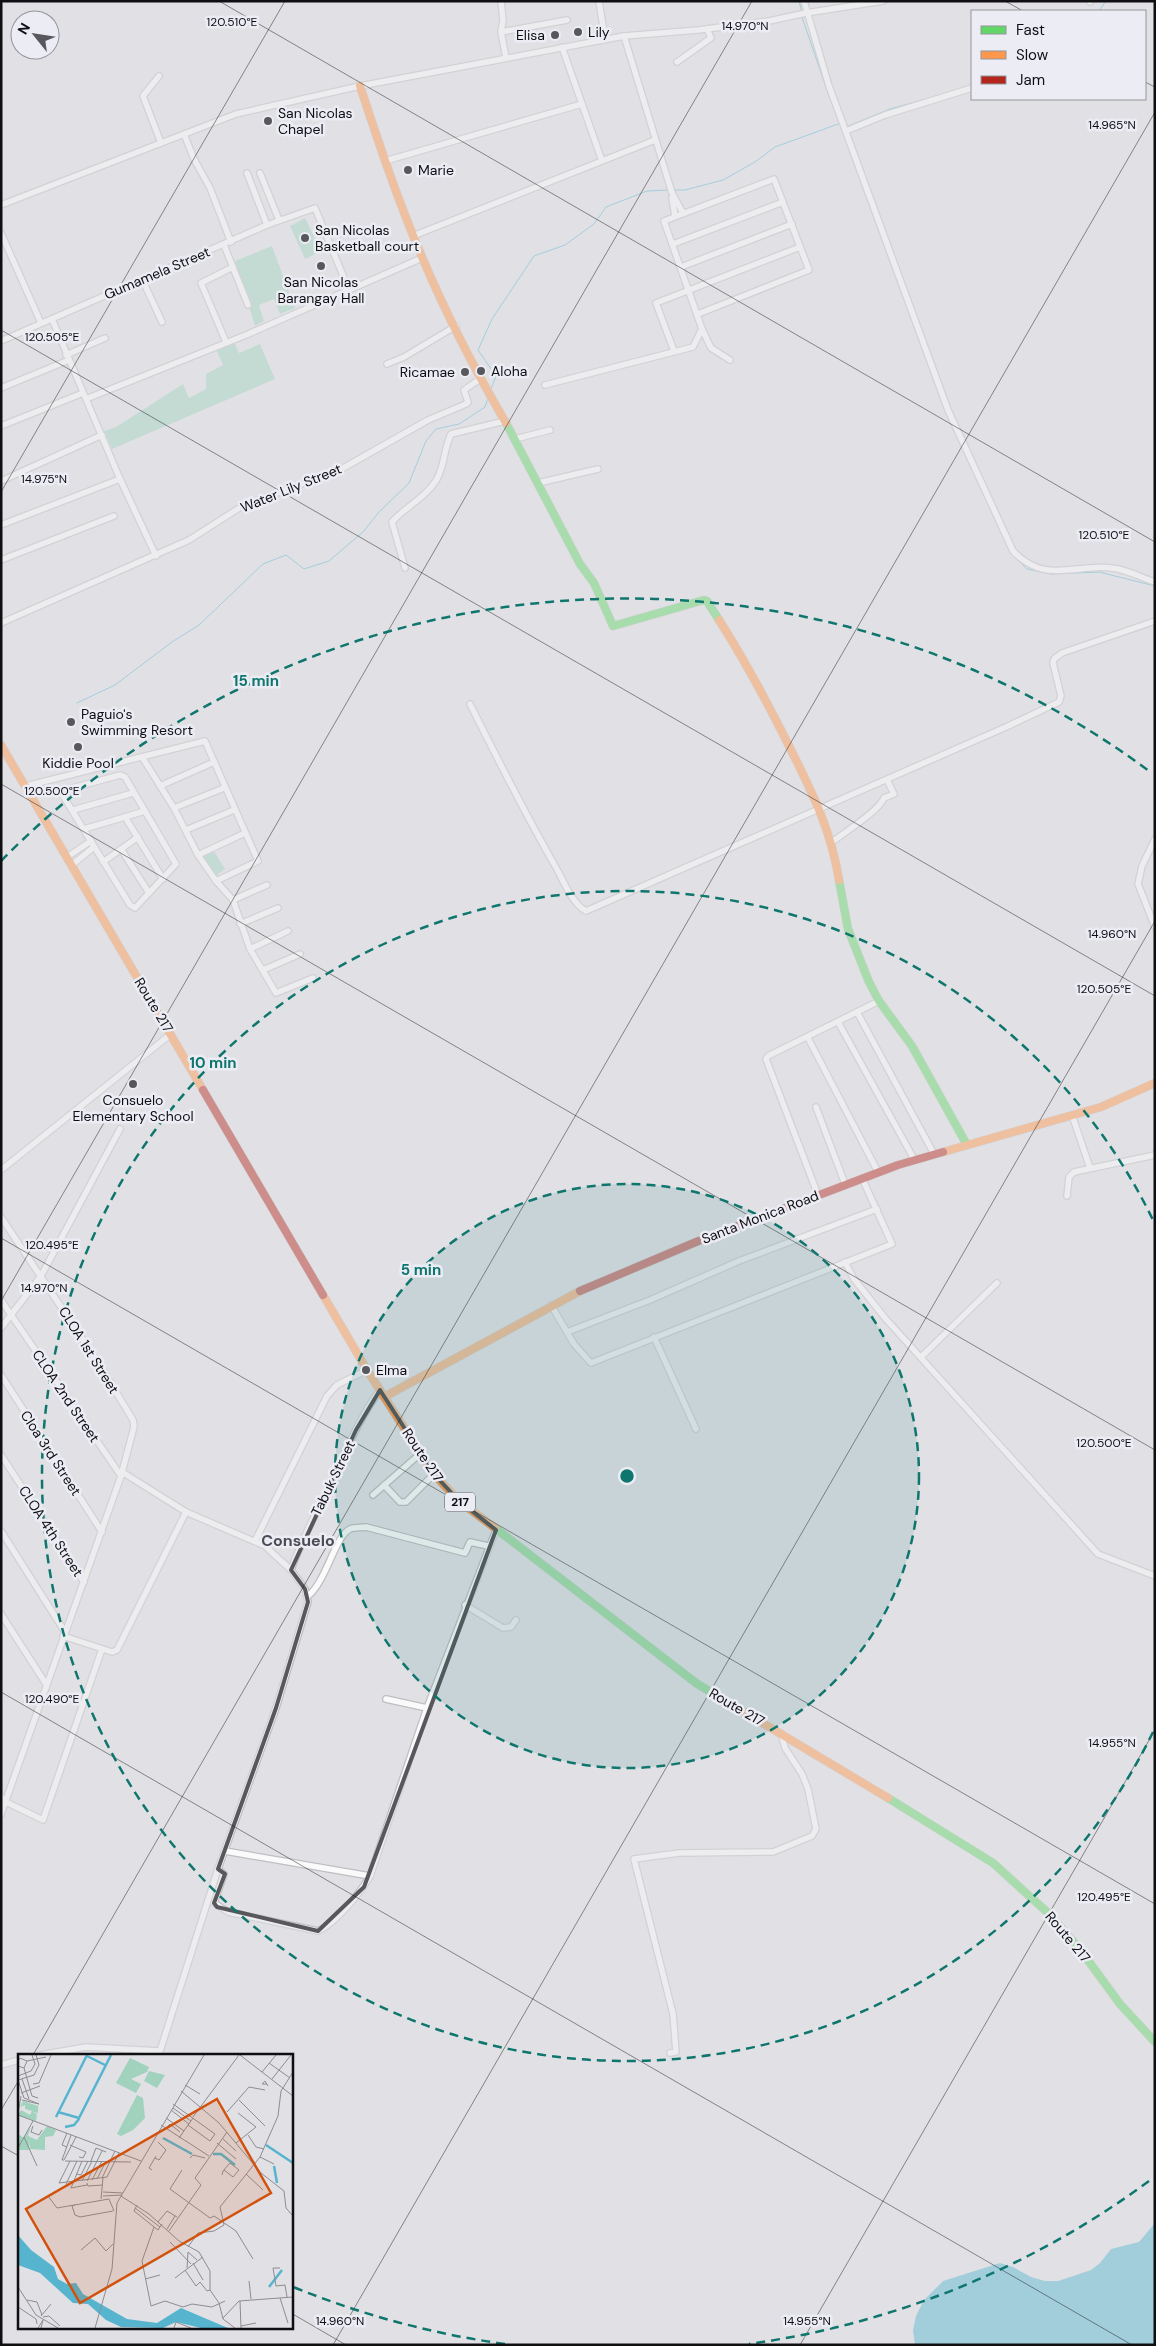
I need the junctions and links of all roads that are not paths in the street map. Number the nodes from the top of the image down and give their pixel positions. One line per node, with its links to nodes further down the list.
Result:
1 (501, 1): 8 (street)
2 (599, 1): 10 (street)
3 (804, 1): 5 (street)
4 (883, 1): 5 (street)
5 (806, 13): 7 (street); 18 (street)
6 (566, 20): 8 (street)
7 (707, 29): 9 (street); 13 (street)
8 (501, 32): 12 (street)
9 (624, 36): 10 (street); 20 (street)
10 (605, 39): 11 (street)
11 (562, 47): 12 (street); 17 (street)
12 (506, 58): 15 (street)
13 (677, 62)
14 (159, 76): 21 (street)
15 (360, 86): 19 (street); 22 (street)
16 (971, 88): 18 (street)
17 (582, 104): 22 (street); 23 (street)
18 (846, 131): 78 (street)
19 (184, 134): 21 (street); 36 (street)
20 (655, 140): 23 (street); 26 (street)
21 (162, 143): 28 (street)
22 (385, 161): 35 (street)
23 (602, 161): 35 (street)
24 (247, 173): 33 (street)
25 (260, 173): 31 (street)
26 (672, 193): 29 (street); 30 (street)
27 (783, 202): 29 (street); 32 (street); 37 (street)
28 (1, 205)
29 (682, 212): 30 (street)
30 (675, 216): 37 (street)
31 (279, 220): 33 (street, Gumamela Street); 44 (street, Gumamela Street)
32 (792, 224): 39 (street); 42 (street)
33 (267, 225): 36 (street, Gumamela Street)
34 (1, 233): 50 (street)
35 (413, 236): 40 (street)
36 (230, 242): 38 (street, Gumamela Street)
37 (673, 244): 42 (street)
38 (224, 245): 41 (street); 43 (street, Gumamela Street)
39 (800, 247): 45 (street); 47 (street)
40 (422, 258): 44 (street); 51 (street)
41 (233, 267): 46 (street); 55 (street)
42 (681, 267): 45 (street)
43 (142, 279): 48 (street, Gumamela Street); 49 (street)
44 (349, 290): 55 (street)
45 (689, 291): 47 (street); 56 (street)
46 (248, 304)
47 (698, 314): 52 (street)
48 (52, 319): 50 (street, Gumamela Street); 57 (street)
49 (162, 322)
50 (41, 323): 54 (street, Gumamela Street)
51 (456, 326): 59 (street); 60 (street)
52 (702, 329): 56 (street); 58 (street)
53 (105, 338): 57 (street)
54 (1, 341)
55 (226, 342): 63 (street)
56 (674, 351): 61 (street)
57 (68, 357): 62 (street); 63 (street)
58 (730, 360)
59 (387, 364)
60 (480, 379): 64 (street); 75 (street, Water Lily Street)
61 (545, 385)
62 (1, 388)
63 (85, 396): 65 (street); 67 (street)
64 (505, 421): 68 (street); 77 (street)
65 (1, 426)
66 (550, 430): 68 (street)
67 (102, 435): 70 (street); 71 (street)
68 (515, 438): 72 (street)
69 (598, 469): 72 (street)
70 (120, 479): 74 (street); 75 (street)
71 (1, 480)
72 (538, 483): 91 (street)
73 (114, 516): 76 (street)
74 (1, 525)
75 (156, 556): 80 (street, Water Lily Street)
76 (1, 560)
77 (405, 568)
78 (1155, 582)
79 (1155, 621): 85 (street)
80 (2, 622)
81 (470, 704): 91 (street)
82 (1, 745): 86 (street, Route 217 / 217)
83 (142, 757): 84 (street); 86 (street); 87 (street)
84 (214, 762): 87 (street); 88 (street)
85 (887, 780): 91 (street); 101 (street)
86 (26, 786): 105 (street, Route 217 / 217)
87 (160, 786): 90 (street)
88 (224, 788): 90 (street); 93 (street)
89 (133, 793): 92 (street); 92 (street); 94 (street)
90 (174, 808): 97 (street)
91 (820, 809): 101 (street)
92 (73, 810): 96 (street)
93 (234, 810): 97 (street); 98 (street)
94 (145, 811): 95 (street); 108 (street)
95 (125, 817): 96 (street); 99 (street)
96 (84, 829): 102 (street)
97 (186, 830): 104 (street)
98 (245, 833): 104 (street); 109 (street)
99 (138, 838): 103 (street); 108 (street)
100 (1155, 839): 115 (street)
101 (832, 842): 121 (street)
102 (93, 844): 105 (street); 106 (street); 107 (street)
103 (121, 849): 106 (street); 111 (street)
104 (198, 854): 109 (street)
105 (68, 857): 107 (street, Route 217 / 217)
106 (102, 862): 111 (street)
107 (72, 865): 124 (street, Route 217 / 217)
108 (163, 878): 111 (street)
109 (216, 880): 112 (street)
110 (267, 885): 112 (street)
111 (149, 893)
112 (233, 900): 114 (street)
113 (278, 908): 114 (street)
114 (240, 924): 117 (street)
115 (1155, 927)
116 (288, 931): 117 (street)
117 (250, 949): 119 (street)
118 (300, 954): 119 (street)
119 (262, 970): 120 (street)
120 (313, 978)
121 (879, 1001): 122 (street); 130 (street)
122 (857, 1012): 123 (street); 131 (street)
123 (838, 1022): 125 (street); 133 (street)
124 (171, 1034): 135 (street); 153 (street, Route 217 / 217)
125 (808, 1038): 136 (street); 139 (street)
126 (1155, 1083): 128 (street, Santa Monica Road)
127 (816, 1108): 138 (street)
128 (1072, 1115): 130 (street, Santa Monica Road); 134 (street)
129 (120, 1129): 144 (street)
130 (967, 1145): 131 (street, Santa Monica Road)
131 (934, 1154): 133 (street, Santa Monica Road)
132 (1155, 1155): 134 (street)
133 (914, 1159): 136 (street, Santa Monica Road)
134 (1090, 1168): 140 (street)
135 (1, 1170)
136 (878, 1172): 137 (street, Santa Monica Road)
137 (862, 1178): 138 (street, Santa Monica Road); 141 (street)
138 (845, 1184): 139 (street, Santa Monica Road)
139 (818, 1194): 147 (street, Santa Monica Road)
140 (1067, 1196)
141 (877, 1209): 143 (street); 150 (street)
142 (1, 1217): 144 (street, CLOA 1st Street)
143 (845, 1262): 151 (street); 152 (street)
144 (41, 1276): 148 (street); 160 (street, CLOA 1st Street)
145 (997, 1283): 152 (street)
146 (1, 1300): 148 (street, CLOA 2nd Street)
147 (551, 1305): 150 (street); 156 (street, Santa Monica Road)
148 (11, 1315): 149 (street); 160 (street, CLOA 2nd Street)
149 (1, 1328)
150 (567, 1332): 151 (street)
151 (654, 1336): 157 (street)
152 (920, 1357): 171 (street)
153 (368, 1370): 155 (street, Route 217 / 217); 168 (street)
154 (1, 1375): 167 (street, Cloa 3rd Street)
155 (380, 1390): 156 (street, Route 217 / 217); 170 (street, Tabuk Street)
156 (384, 1397): 158 (street, Route 217 / 217)
157 (696, 1428)
158 (421, 1453): 161 (street, Route 217 / 217); 162 (street)
159 (1, 1455): 172 (street, CLOA 4th Street)
160 (122, 1474): 164 (street); 167 (street)
161 (434, 1474): 162 (street); 165 (street, Route 217 / 217)
162 (384, 1485): 163 (street)
163 (373, 1495)
164 (186, 1512): 168 (street); 178 (street)
165 (496, 1530): 169 (street); 182 (street, Route 217 / 217)
166 (1, 1531): 177 (street)
167 (102, 1532): 172 (street)
168 (255, 1541): 170 (street)
169 (488, 1546): 173 (street); 174 (street)
170 (291, 1570): 173 (street)
171 (1155, 1576)
172 (84, 1582): 177 (street)
173 (308, 1596): 185 (street)
174 (466, 1605): 176 (street); 181 (street)
175 (1, 1614): 179 (street)
176 (516, 1620)
177 (64, 1634): 178 (street); 179 (street)
178 (102, 1650): 183 (street)
179 (46, 1684): 183 (street)
180 (386, 1699): 181 (street)
181 (427, 1708): 187 (street)
182 (781, 1733): 188 (street, Route 217 / 217); 189 (street)
183 (3, 1800): 184 (street)
184 (1, 1814)
185 (225, 1851): 186 (street); 187 (street)
186 (218, 1869): 187 (street); 190 (street)
187 (370, 1876)
188 (1155, 2042)
189 (670, 2053)
190 (46, 2054)
191 (18, 2060): 192 (street)
192 (1, 2065)

